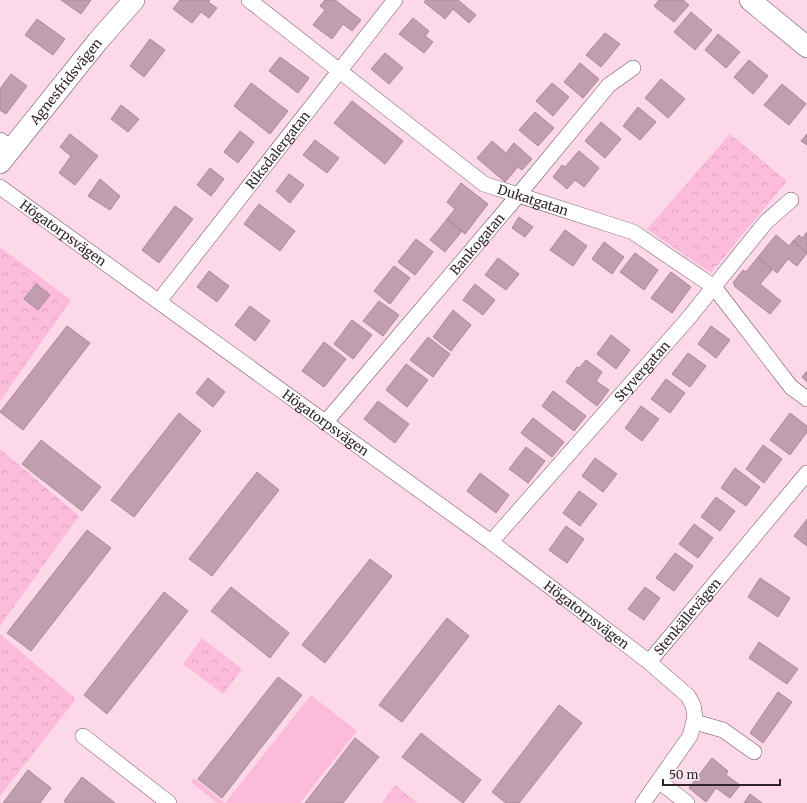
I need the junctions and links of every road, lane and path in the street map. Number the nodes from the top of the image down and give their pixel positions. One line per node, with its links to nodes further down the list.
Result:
1 (134, 0): 8 (street, Agnesfridsvägen)
2 (249, 0): 7 (street, Dukatgatan)
3 (395, 0): 7 (street, Riksdalergatan)
4 (755, 2): 5 (street)
5 (807, 47)
6 (633, 68): 10 (street, Bankogatan)
7 (340, 72): 10 (street, Dukatgatan); 13 (street, Riksdalergatan)
8 (4, 150)
9 (0, 186): 13 (street, Högatorpsvägen)
10 (518, 196): 12 (street, Dukatgatan); 15 (street, Bankogatan)
11 (791, 200): 12 (street, Styvergatan)
12 (714, 287): 14 (street, Dukatgatan); 17 (street, Styvergatan)
13 (159, 301): 15 (street, Högatorpsvägen)
14 (807, 399)
15 (326, 423): 17 (street, Högatorpsvägen)
16 (807, 473): 18 (street, Stenkällevägen)
17 (492, 542): 18 (street, Högatorpsvägen)
18 (649, 662): 19 (street, Stenkällevägen)
19 (695, 722): 21 (street); 22 (street)
20 (83, 736): 23 (street)
21 (754, 752)
22 (660, 782): 24 (street); 25 (street)
23 (169, 803)
24 (643, 803)
25 (687, 803)

